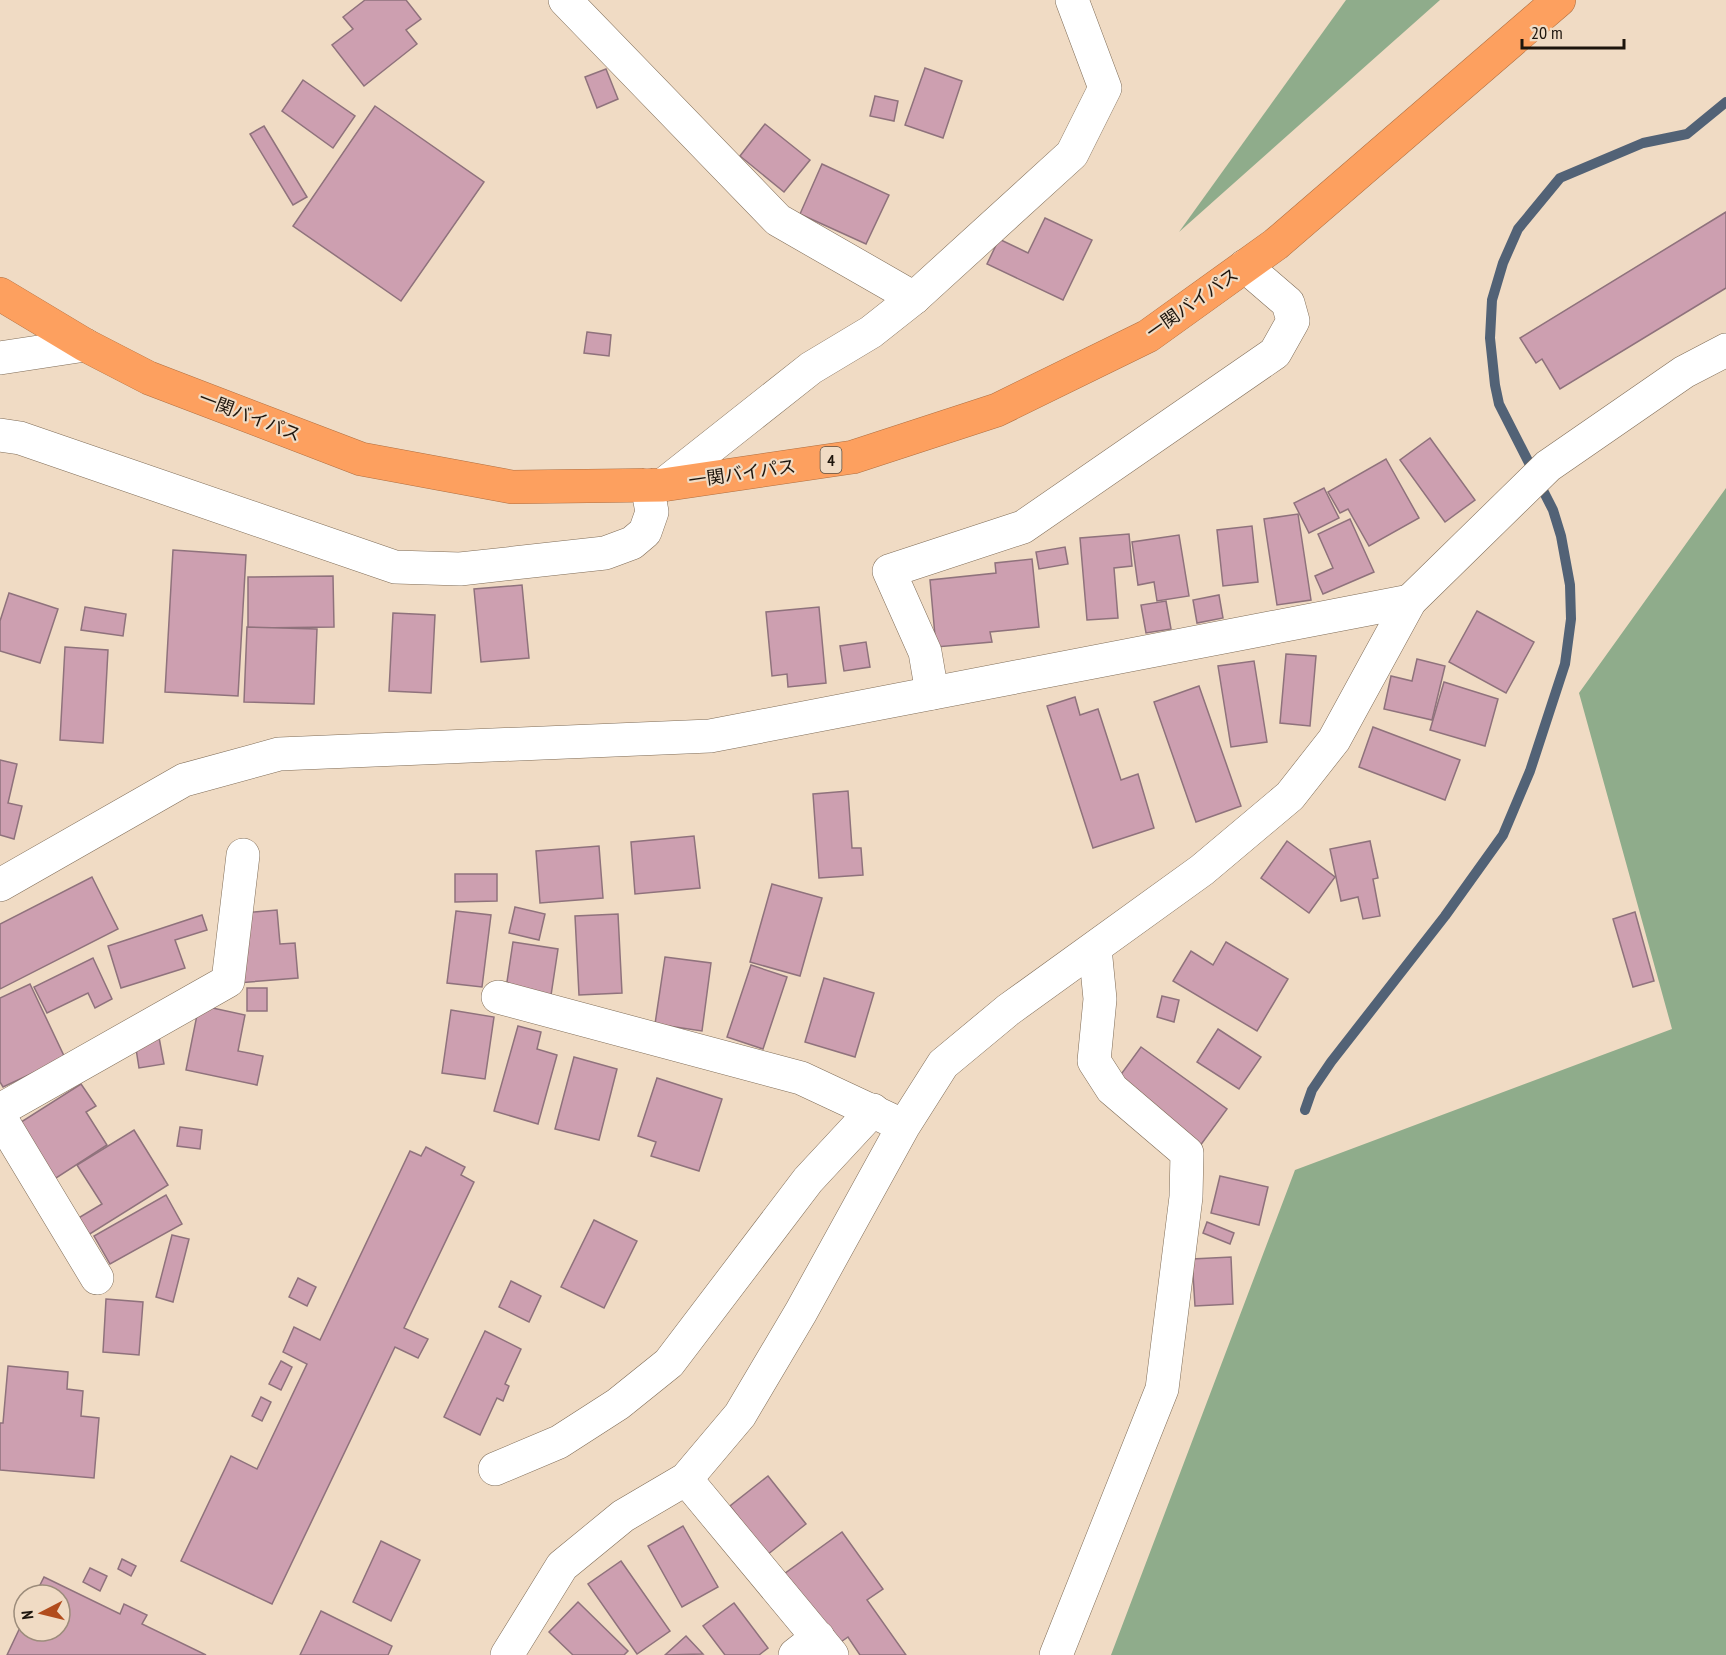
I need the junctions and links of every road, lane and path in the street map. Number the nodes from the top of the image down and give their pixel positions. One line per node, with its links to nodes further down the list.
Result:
1 (565, 0): 6 (street)
2 (1072, 0): 6 (street)
3 (1559, 0): 4 (highway, 一関バイパス / 4)
4 (1245, 266): 11 (highway, 一関バイパス / 4); 13 (street)
5 (0, 294): 7 (highway, 一関バイパス / 4)
6 (914, 298): 11 (street)
7 (85, 345): 9 (street); 11 (highway, 一関バイパス / 4)
8 (1726, 350): 12 (street)
9 (0, 357)
10 (0, 435): 11 (street)
11 (655, 485)
12 (1410, 602): 13 (street); 16 (street)
13 (932, 693): 15 (street)
14 (243, 855): 18 (street)
15 (0, 885)
16 (1095, 948): 21 (street); 27 (street)
17 (498, 997): 19 (street)
18 (0, 1110)
19 (873, 1110): 21 (street); 23 (street)
20 (0, 1118): 22 (street)
21 (903, 1127): 24 (street)
22 (97, 1278)
23 (495, 1469)
24 (686, 1479): 25 (street); 26 (street)
25 (815, 1649)
26 (507, 1655)
27 (1056, 1655)

